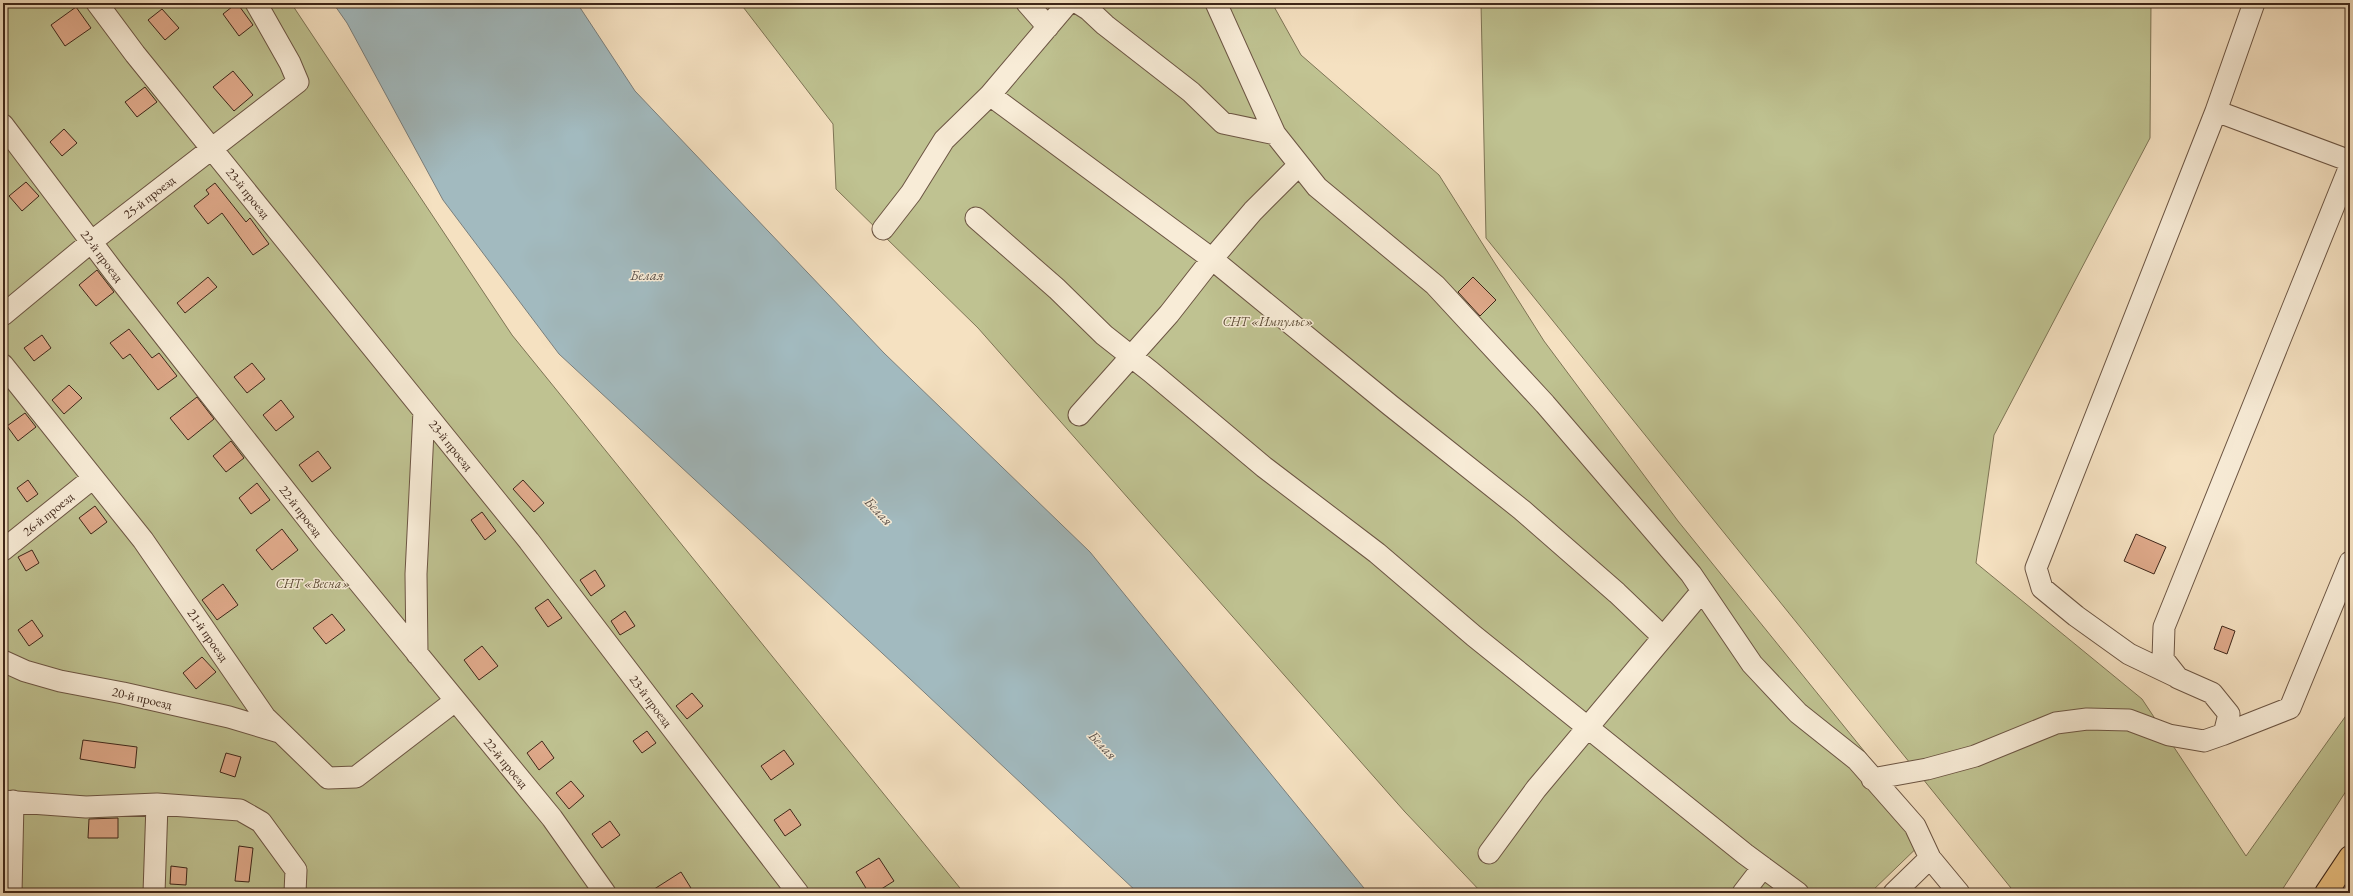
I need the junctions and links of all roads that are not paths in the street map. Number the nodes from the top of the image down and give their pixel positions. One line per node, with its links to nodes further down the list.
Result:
1 (97, 3): 13 (street, 23-й проезд)
2 (256, 3): 13 (street, 25-й проезд)
3 (1027, 3): 8 (street)
4 (1068, 3): 8 (street)
5 (1078, 3): 12 (street)
6 (1216, 3): 12 (street)
7 (2254, 3): 10 (street)
8 (1048, 27): 9 (street)
9 (990, 96): 18 (street); 20 (street)
10 (2216, 111): 14 (street); 33 (street)
11 (3, 125): 19 (street, 22-й проезд)
12 (1275, 134): 15 (street)
13 (212, 148): 19 (street, 25-й проезд); 24 (street, 23-й проезд)
14 (2350, 161)
15 (1299, 165): 20 (street); 29 (street)
16 (2350, 166): 33 (street)
17 (976, 218): 22 (street)
18 (883, 229)
19 (91, 242): 21 (street, 25-й проезд); 31 (street, 22-й проезд)
20 (1212, 259): 22 (street); 30 (street)
21 (3, 315)
22 (1131, 356): 25 (street); 35 (street)
23 (3, 365): 26 (street, 21-й проезд)
24 (424, 411): 31 (street); 49 (street, 23-й проезд)
25 (1079, 415)
26 (93, 478): 27 (street, 26-й проезд); 36 (street, 21-й проезд)
27 (3, 550)
28 (2350, 562): 37 (street)
29 (1702, 590): 30 (street); 38 (street)
30 (1662, 636): 35 (street)
31 (417, 654): 34 (street, 22-й проезд)
32 (3, 661): 36 (street, 20-й проезд)
33 (2178, 678): 37 (street)
34 (455, 701): 36 (street, 21-й проезд); 48 (street, 22-й проезд)
35 (1588, 727): 41 (street); 44 (street)
36 (281, 733)
37 (2224, 734): 38 (street)
38 (1872, 779): 43 (street)
39 (8, 801): 40 (street); 45 (street)
40 (157, 804): 46 (street); 47 (street)
41 (1490, 853)
42 (2350, 857): 54 (main road)
43 (1930, 858): 52 (street); 53 (street)
44 (1763, 868): 50 (street); 51 (street)
45 (11, 893)
46 (154, 893)
47 (295, 893)
48 (605, 893)
49 (798, 893)
50 (1743, 893)
51 (1798, 893)
52 (1894, 893)
53 (1959, 893)
54 (2326, 893)

